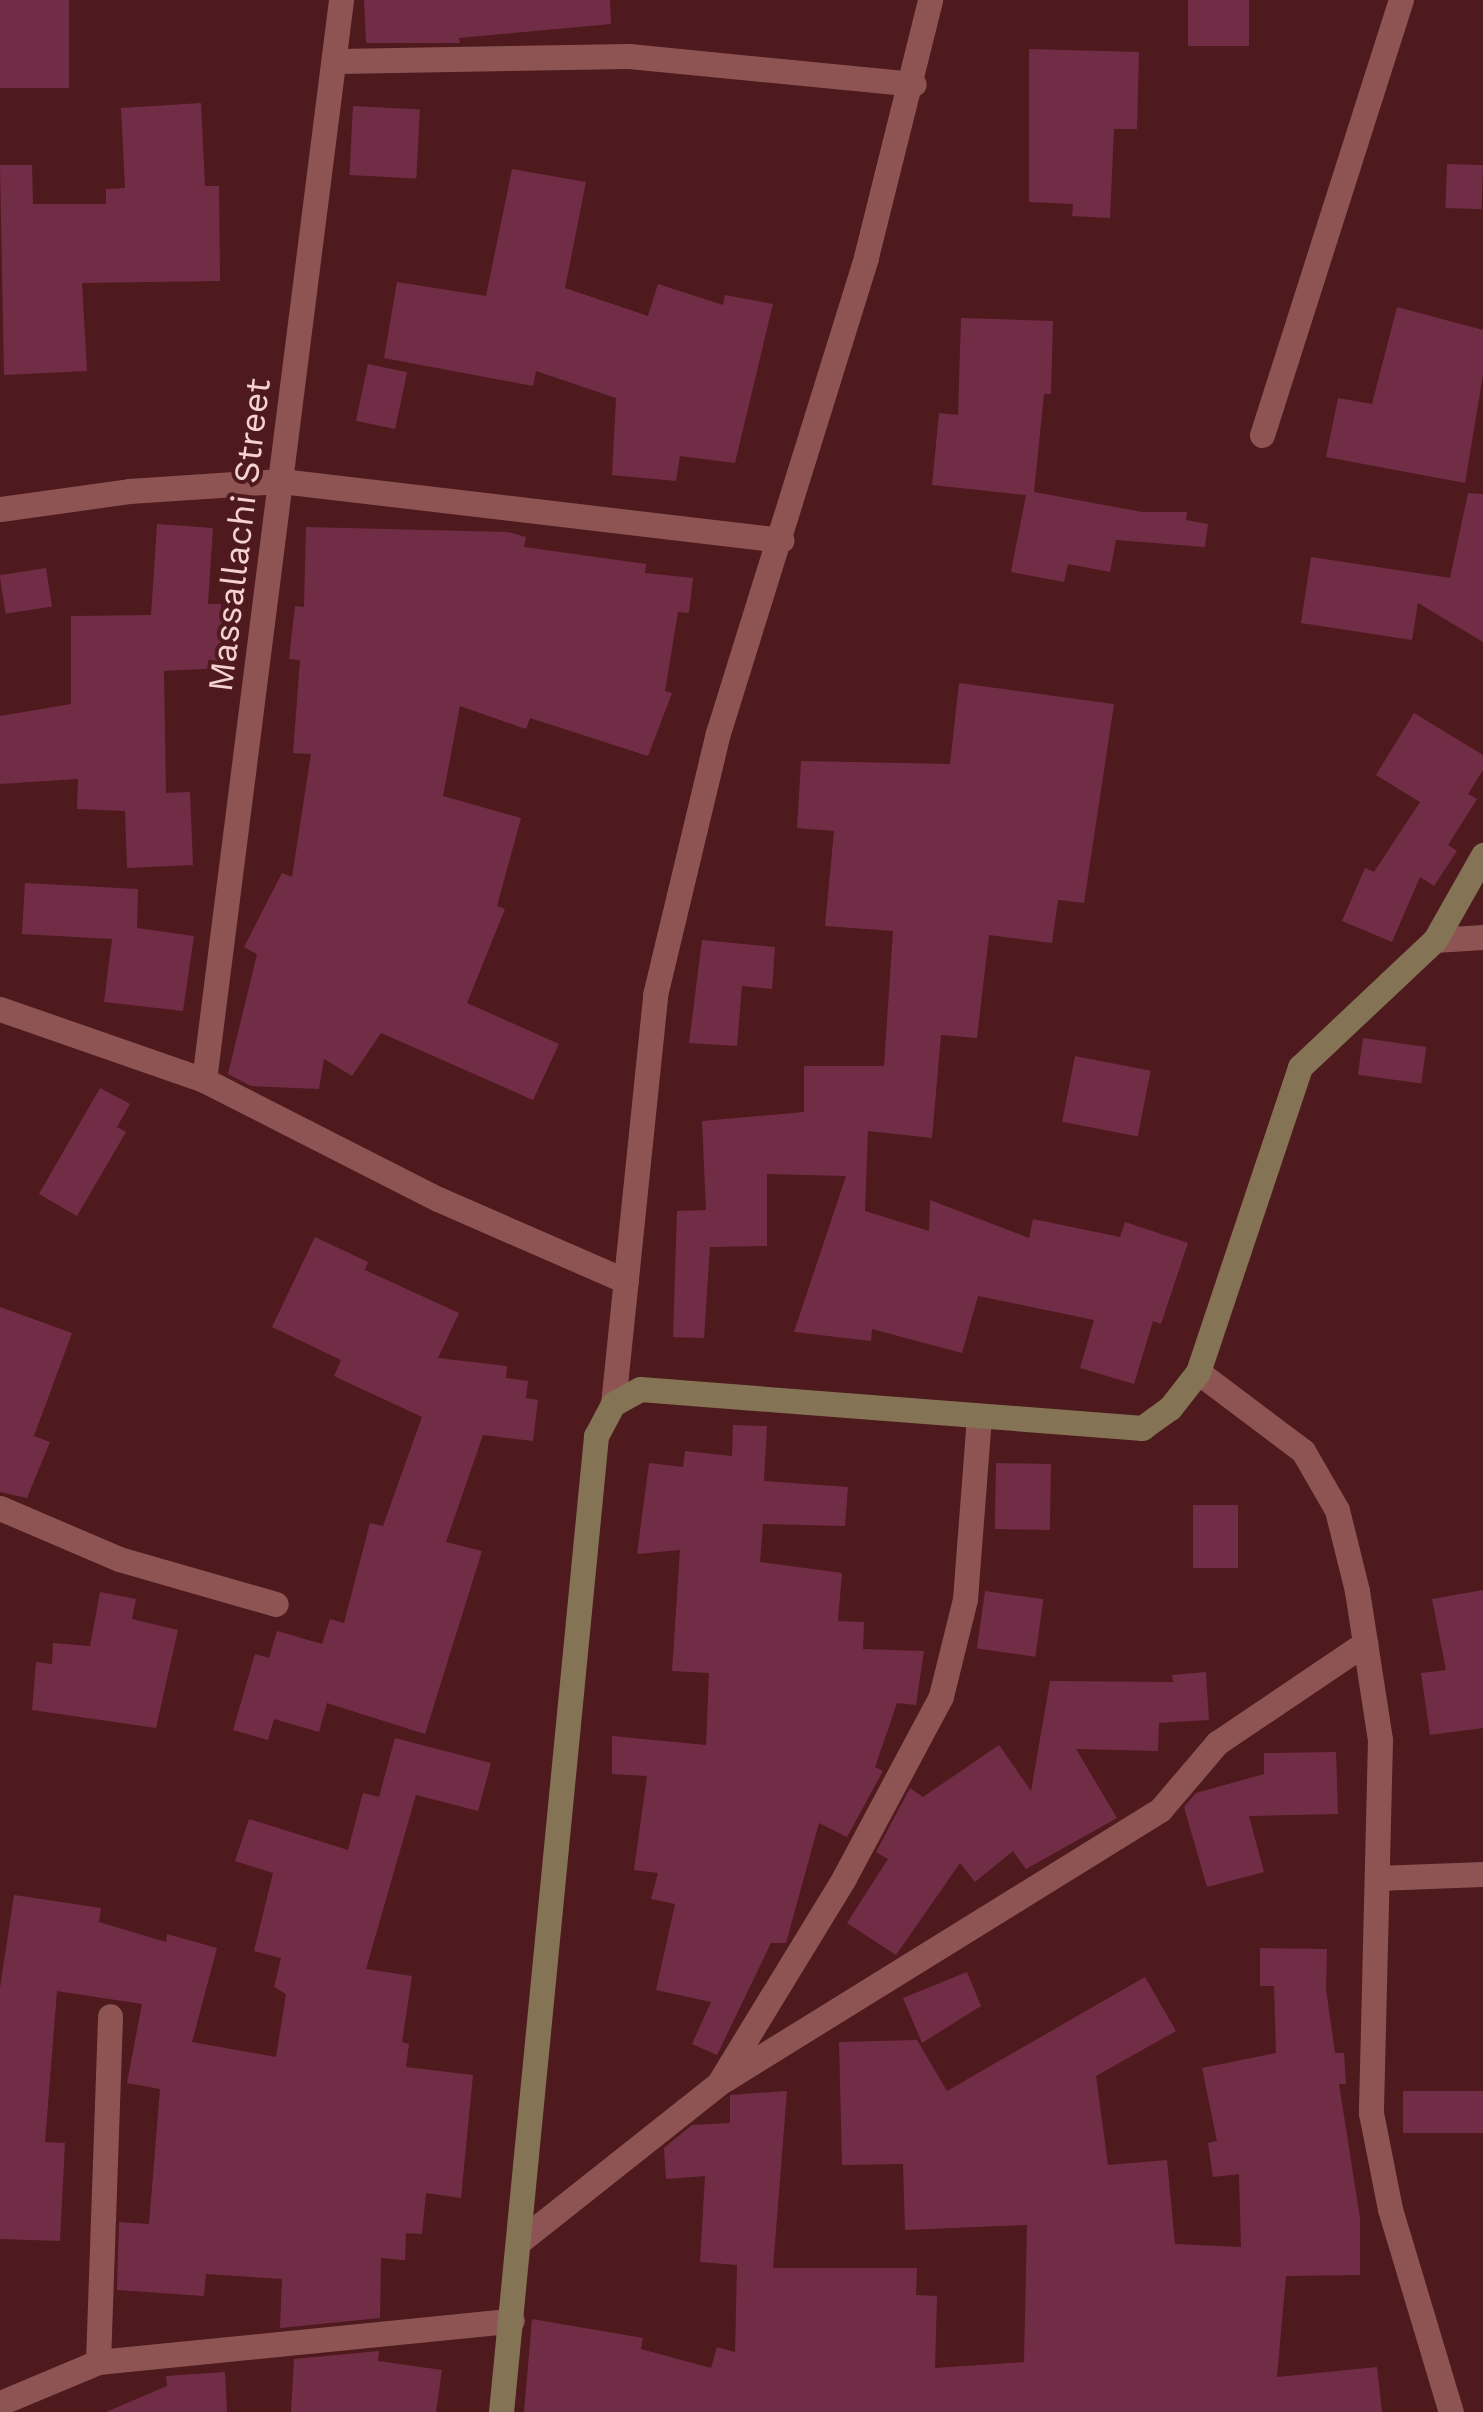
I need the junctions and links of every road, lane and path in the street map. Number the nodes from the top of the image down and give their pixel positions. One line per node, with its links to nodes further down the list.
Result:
1 (340, 0): 4 (street, Massallachi Street)
2 (930, 0): 5 (street)
3 (1401, 0): 6 (street)
4 (338, 61): 5 (street); 7 (street, Massallachi Street)
5 (914, 84): 9 (street)
6 (1262, 435)
7 (281, 481): 8 (street); 9 (street); 14 (street, Massallachi Street)
8 (0, 509)
9 (782, 540): 15 (street)
10 (1483, 855): 12 (street)
11 (1483, 937): 12 (street)
12 (1435, 940): 16 (street)
13 (0, 1009): 14 (street)
14 (204, 1080): 15 (street)
15 (626, 1281): 17 (street)
16 (1198, 1372): 18 (street); 21 (street)
17 (613, 1404): 18 (street); 26 (street)
18 (979, 1416): 25 (street)
19 (0, 1508): 20 (street)
20 (276, 1604)
21 (1364, 1643): 23 (street); 25 (street)
22 (1483, 1874): 23 (street)
23 (1377, 1878): 31 (street)
24 (110, 2016): 28 (street)
25 (719, 2083): 26 (street)
26 (520, 2241): 27 (street)
27 (512, 2321): 28 (street); 30 (street)
28 (98, 2362): 29 (street)
29 (0, 2403)
30 (501, 2412)
31 (1451, 2412)

